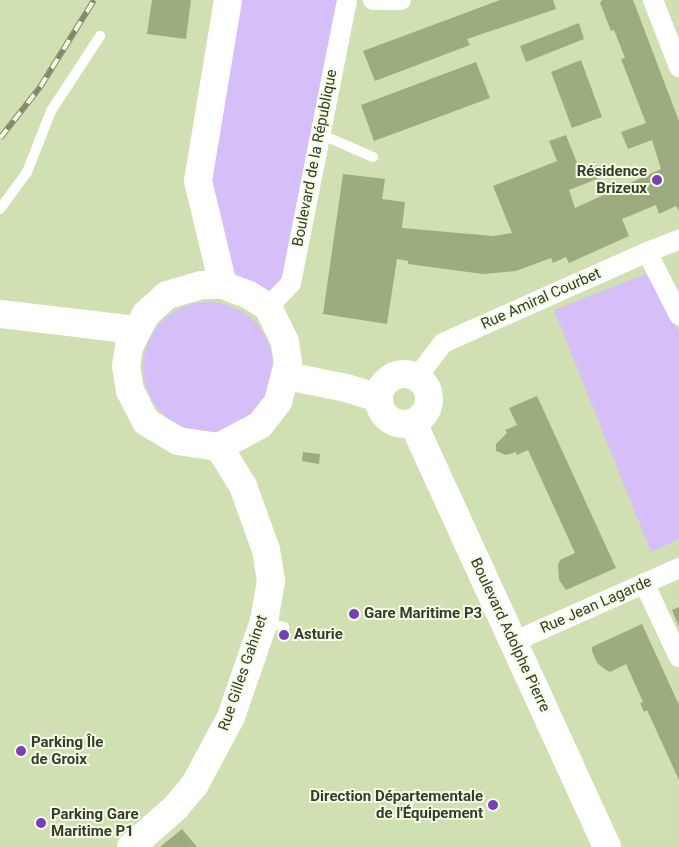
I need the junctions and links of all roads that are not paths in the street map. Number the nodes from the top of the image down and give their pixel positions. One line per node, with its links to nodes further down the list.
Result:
1 (228, 0): 13 (street)
2 (347, 0): 8 (street, Boulevard de la République)
3 (373, 0): 4 (street)
4 (401, 0)
5 (653, 0): 7 (street)
6 (100, 36): 10 (lane)
7 (679, 67)
8 (320, 134): 9 (lane); 14 (street, Boulevard de la République)
9 (373, 157)
10 (0, 209)
11 (679, 240): 12 (street, Rue Amiral Courbet)
12 (647, 252): 16 (street); 19 (street, Rue Amiral Courbet)
13 (223, 285): 14 (street); 17 (street)
14 (268, 307): 18 (street)
15 (0, 314): 17 (street)
16 (679, 315)
17 (136, 330): 22 (street)
18 (287, 376): 20 (street); 22 (street)
19 (417, 377): 20 (street); 21 (street)
20 (379, 398): 21 (street)
21 (412, 422): 25 (street, Boulevard Adolphe Pierre)
22 (218, 447): 27 (street, Rue Gilles Gahinet)
23 (679, 568): 24 (street, Rue Jean Lagarde)
24 (644, 583): 25 (street, Rue Jean Lagarde); 26 (street)
25 (513, 642): 28 (street, Boulevard Adolphe Pierre)
26 (679, 657)
27 (131, 847)
28 (607, 847)

